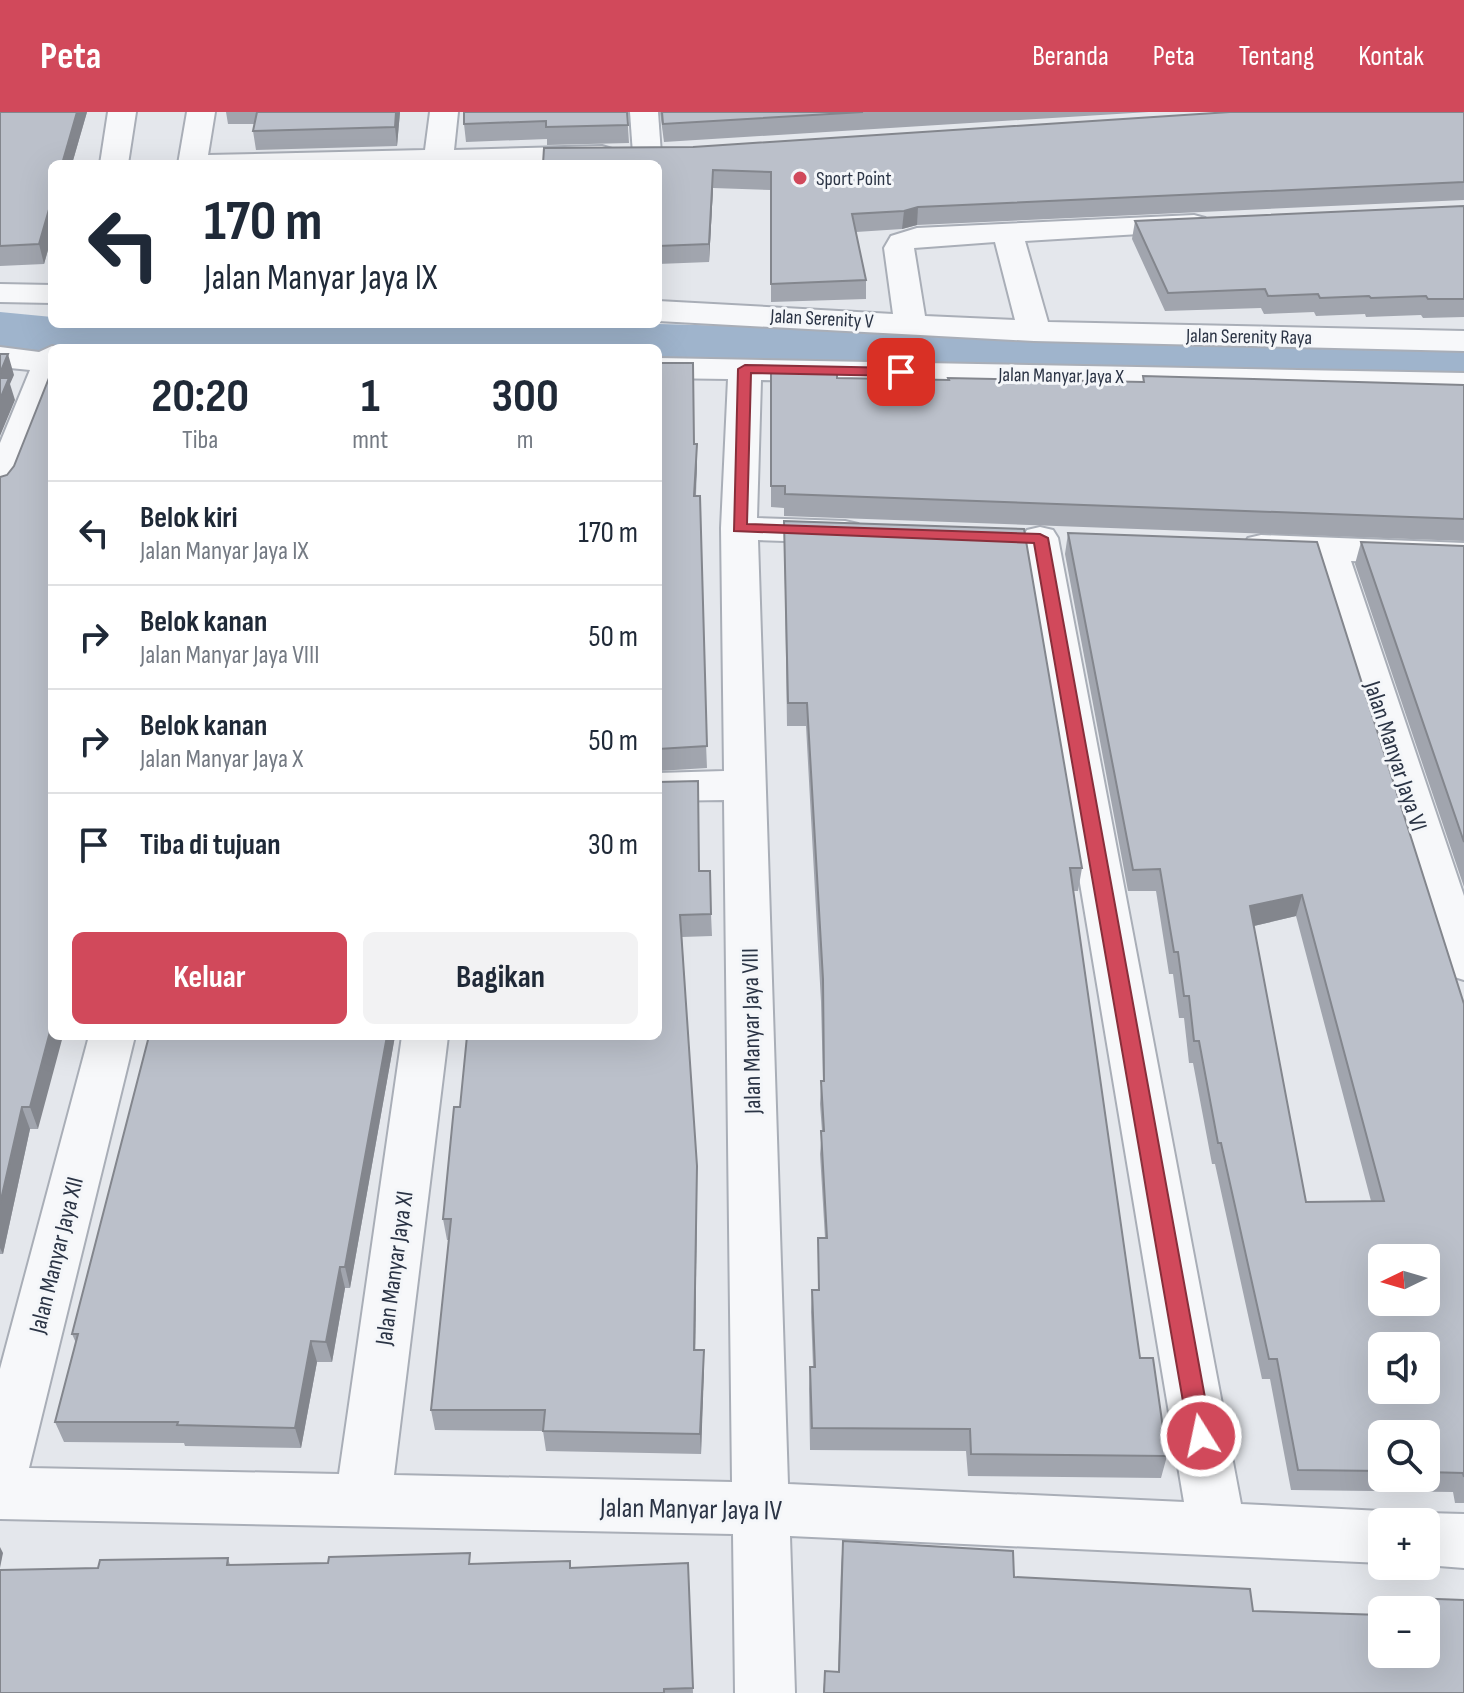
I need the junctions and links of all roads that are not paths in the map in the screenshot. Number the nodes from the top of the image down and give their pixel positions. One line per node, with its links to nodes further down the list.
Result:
1 (122, 112): 8 (street)
2 (201, 112): 9 (street)
3 (444, 112): 7 (street)
4 (644, 112): 6 (street)
5 (678, 153): 6 (street)
6 (647, 154): 7 (street)
7 (439, 157): 10 (street)
8 (115, 160)
9 (193, 160)
10 (337, 160)
11 (1228, 222): 12 (street)
12 (1008, 233): 16 (street); 17 (street)
13 (0, 293): 14 (street)
14 (48, 294)
15 (662, 311): 16 (street, Jalan Serenity V)
16 (910, 322): 17 (street, Jalan Serenity V)
17 (1034, 331): 18 (street, Jalan Serenity Raya)
18 (1464, 341)
19 (48, 351): 20 (street)
20 (0, 357)
21 (48, 367): 25 (street)
22 (662, 368): 23 (street, Jalan Manyar Jaya X)
23 (745, 369): 24 (street, Jalan Manyar Jaya X); 26 (street, Jalan Manyar Jaya VIII)
24 (1464, 383)
25 (0, 486)
26 (739, 528): 27 (street); 32 (street, Jalan Manyar Jaya VIII)
27 (882, 533)
28 (1040, 538): 41 (street)
29 (1222, 545): 30 (street)
30 (1329, 549): 31 (street); 34 (street, Jalan Manyar Jaya VI)
31 (1464, 554)
32 (745, 785): 33 (street); 40 (street, Jalan Manyar Jaya VIII)
33 (662, 787)
34 (1464, 963)
35 (111, 1040): 37 (street, Jalan Manyar Jaya XII)
36 (424, 1040): 39 (street, Jalan Manyar Jaya XI)
37 (0, 1473)
38 (0, 1493): 39 (street, Jalan Manyar Jaya IV)
39 (363, 1501): 40 (street, Jalan Manyar Jaya IV)
40 (763, 1509): 41 (street, Jalan Manyar Jaya IV); 45 (street, Jalan Manyar Jaya VIII)
41 (1217, 1529): 42 (street, Jalan Manyar Jaya IV)
42 (1368, 1536)
43 (1440, 1540): 44 (street)
44 (1464, 1541)
45 (765, 1693)

